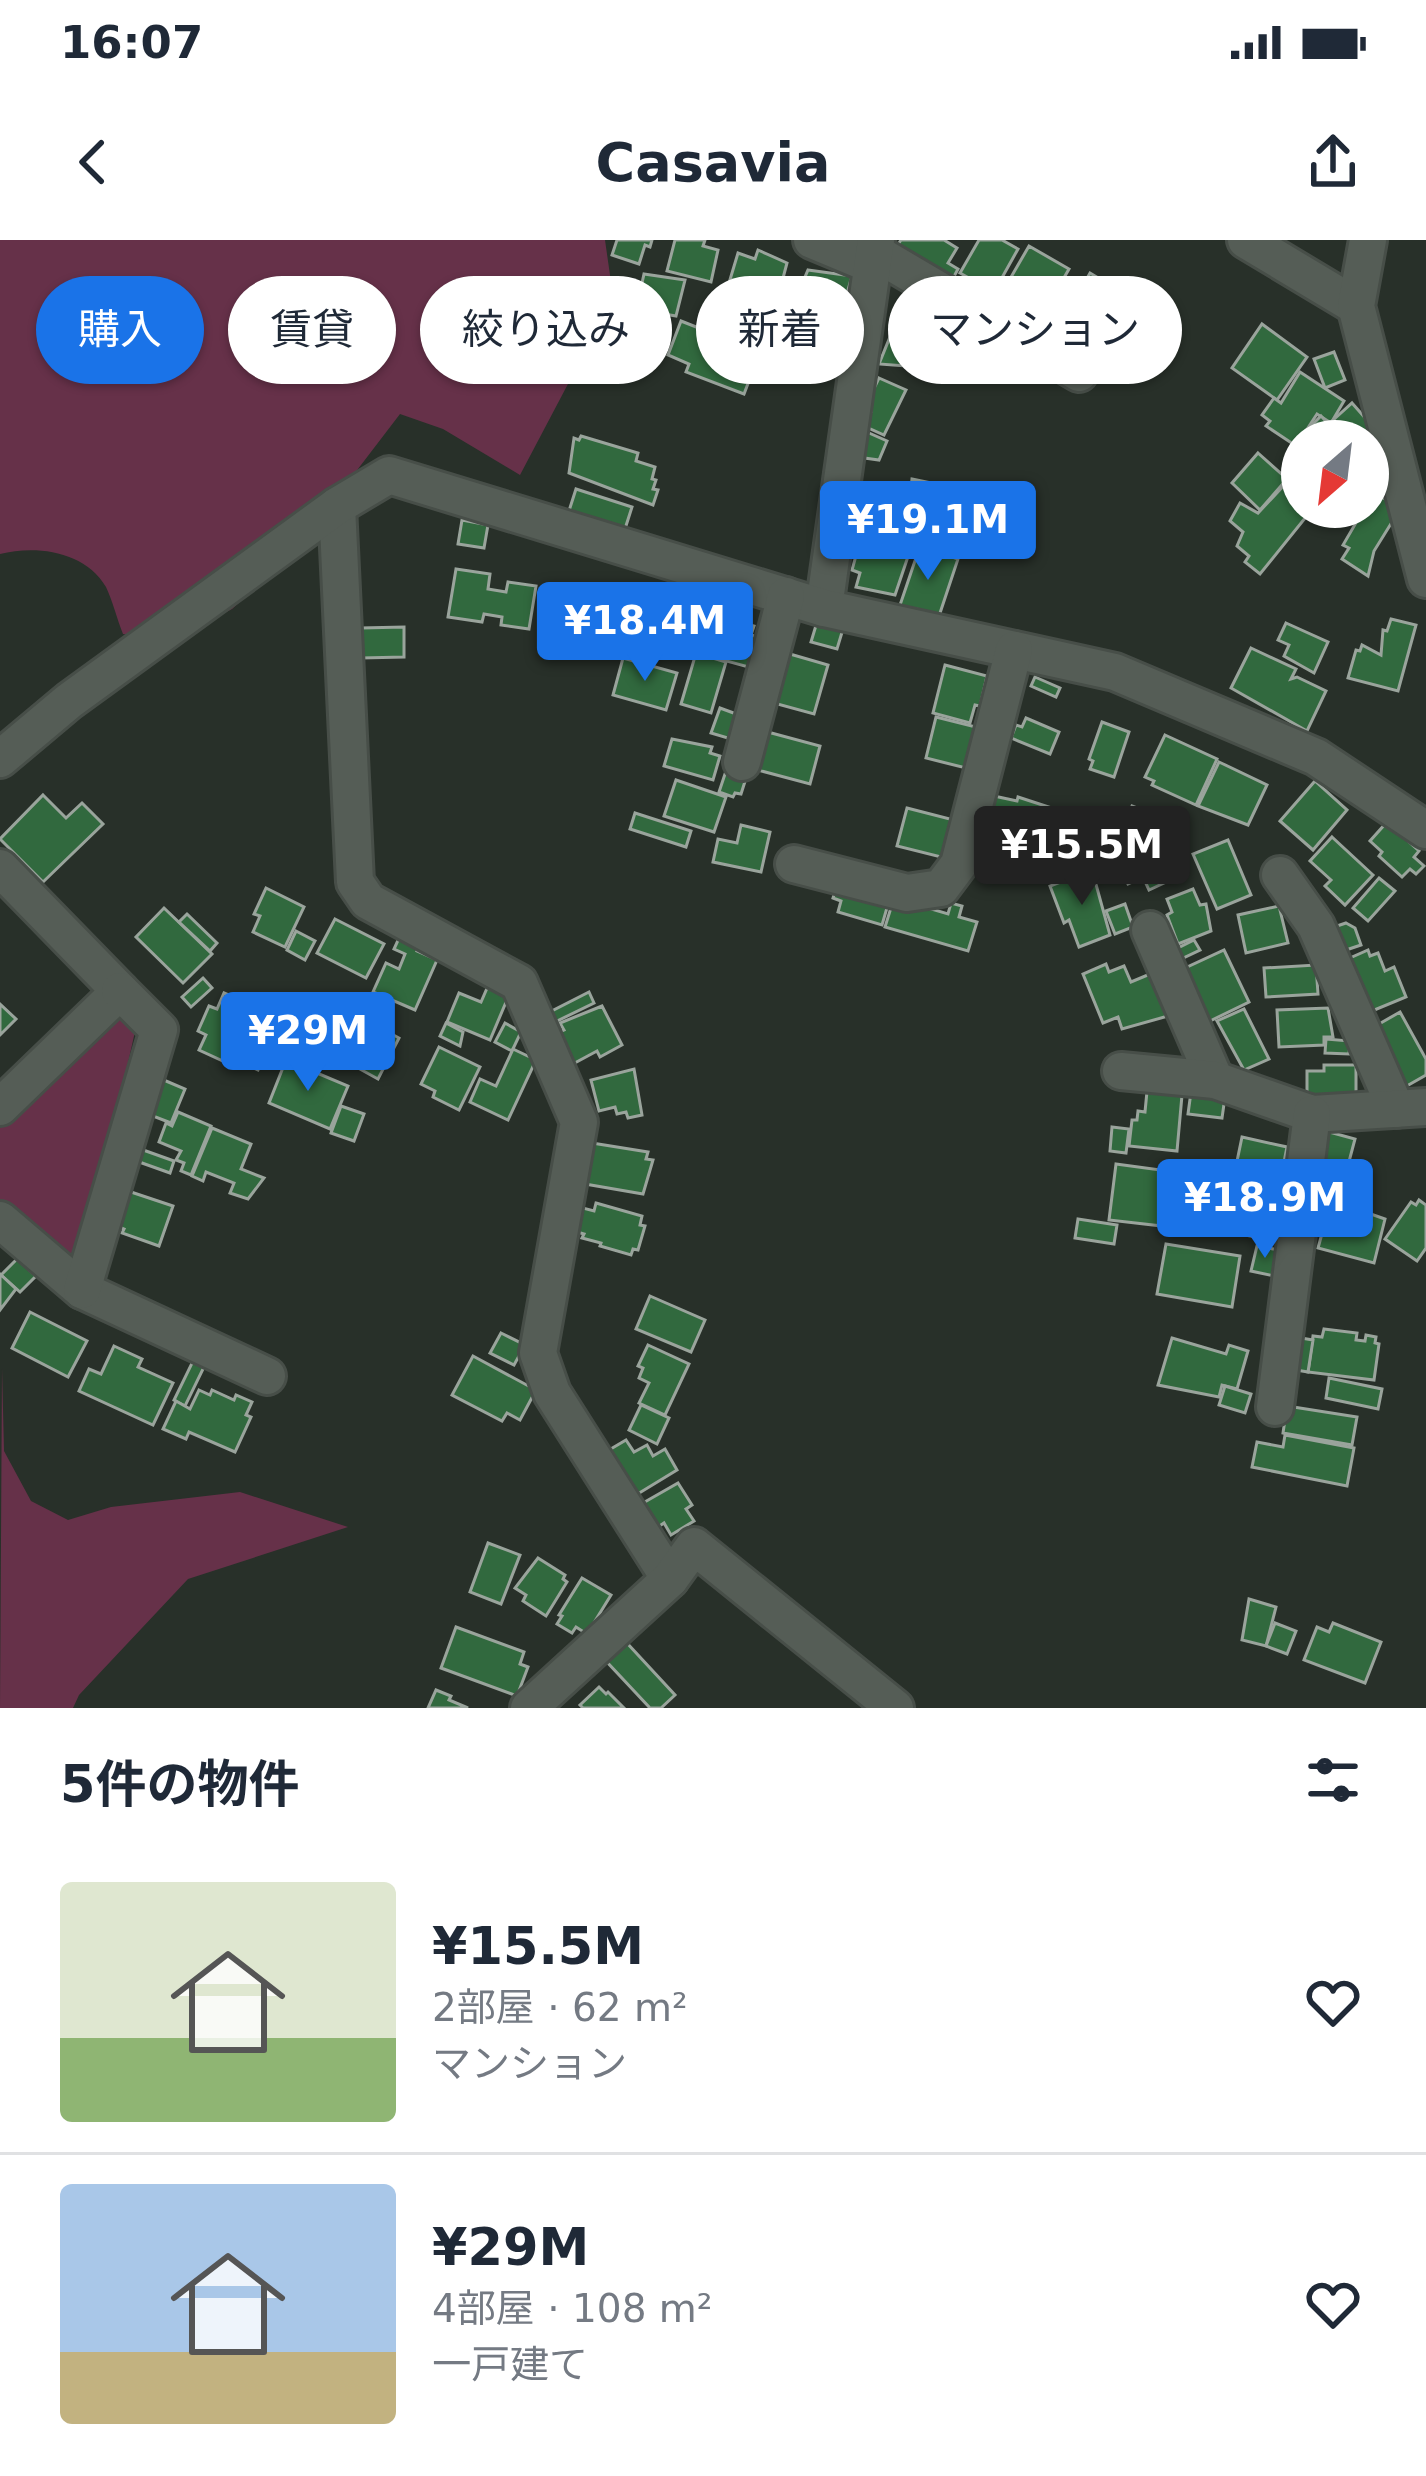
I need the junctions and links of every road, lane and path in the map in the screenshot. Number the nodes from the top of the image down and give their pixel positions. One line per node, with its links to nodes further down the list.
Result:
1 (812, 240): 4 (street)
2 (1246, 240): 6 (street)
3 (1368, 240): 6 (street)
4 (874, 253): 5 (street); 10 (street)
5 (913, 276)
6 (1356, 306): 8 (street)
7 (337, 506): 9 (street); 12 (street); 29 (street)
8 (1426, 578)
9 (786, 596): 10 (street); 13 (street)
10 (824, 608): 11 (street)
11 (1015, 650): 14 (street); 15 (street)
12 (0, 759)
13 (742, 763)
14 (1426, 830)
15 (794, 864)
16 (0, 868): 19 (street)
17 (1280, 875): 23 (street)
18 (1150, 930): 21 (street)
19 (119, 991): 22 (street); 26 (street)
20 (1120, 1071): 21 (street)
21 (1215, 1079): 24 (street)
22 (0, 1107)
23 (1411, 1108): 24 (street)
24 (1312, 1114): 28 (street)
25 (0, 1220): 26 (street)
26 (82, 1290): 27 (street)
27 (266, 1376)
28 (1275, 1407)
29 (670, 1579): 30 (street); 31 (street)
30 (529, 1708)
31 (895, 1708)

